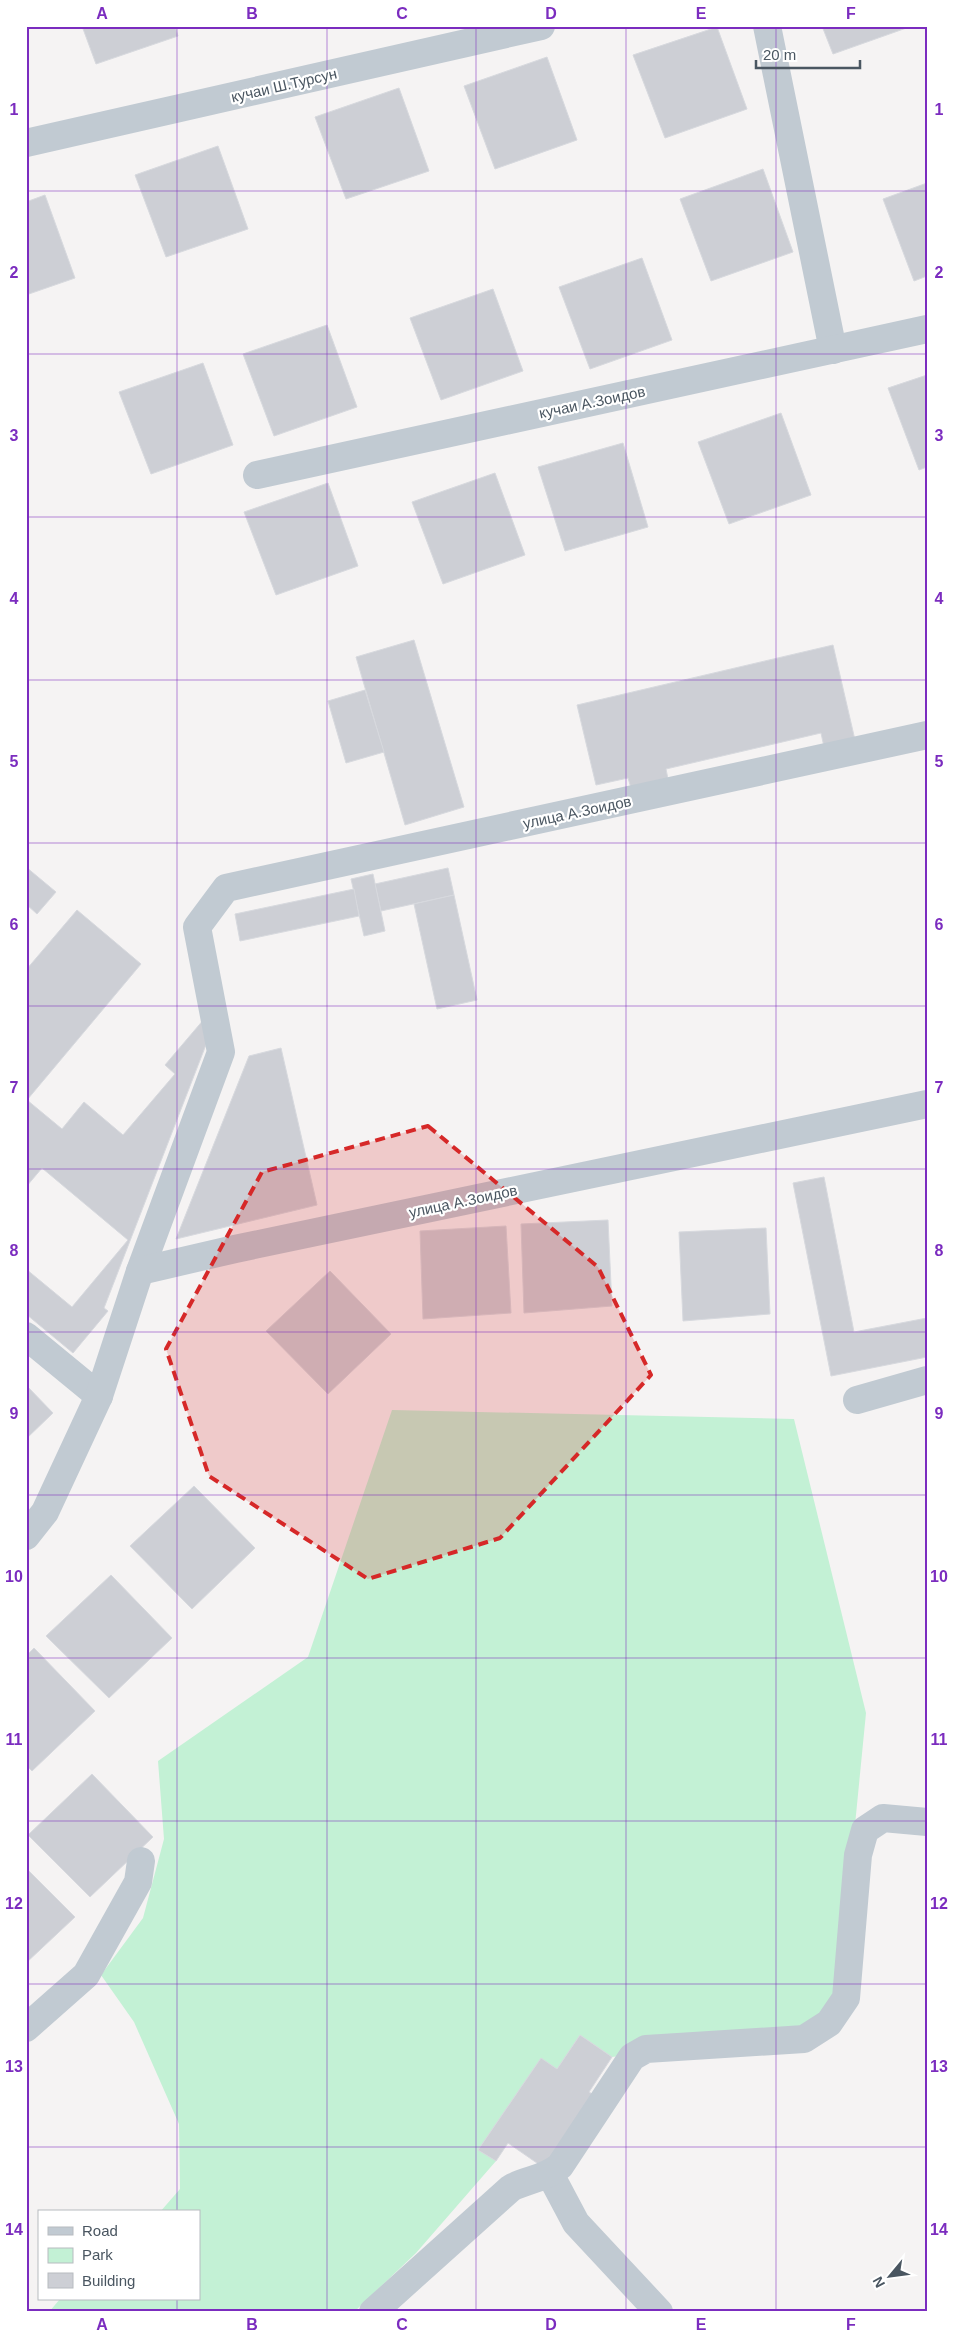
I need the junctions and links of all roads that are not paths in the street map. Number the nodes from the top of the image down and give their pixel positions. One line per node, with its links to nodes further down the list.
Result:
1 (541, 26): 3 (street, кучаи Ш.Турсун)
2 (768, 26): 5 (street)
3 (26, 143)
4 (927, 329): 5 (street, кучаи А.Зоидов)
5 (833, 350): 6 (street, кучаи А.Зоидов)
6 (257, 475)
7 (927, 735): 9 (street, улица А.Зоидов)
8 (927, 1104): 9 (street, улица А.Зоидов)
9 (140, 1271): 12 (street)
10 (26, 1336): 12 (street)
11 (927, 1380): 13 (street)
12 (99, 1396): 14 (street)
13 (857, 1400)
14 (26, 1536)
15 (927, 1822): 18 (street)
16 (141, 1861): 17 (street)
17 (26, 2028)
18 (550, 2174): 19 (street); 20 (street)
19 (373, 2312)
20 (659, 2312)

